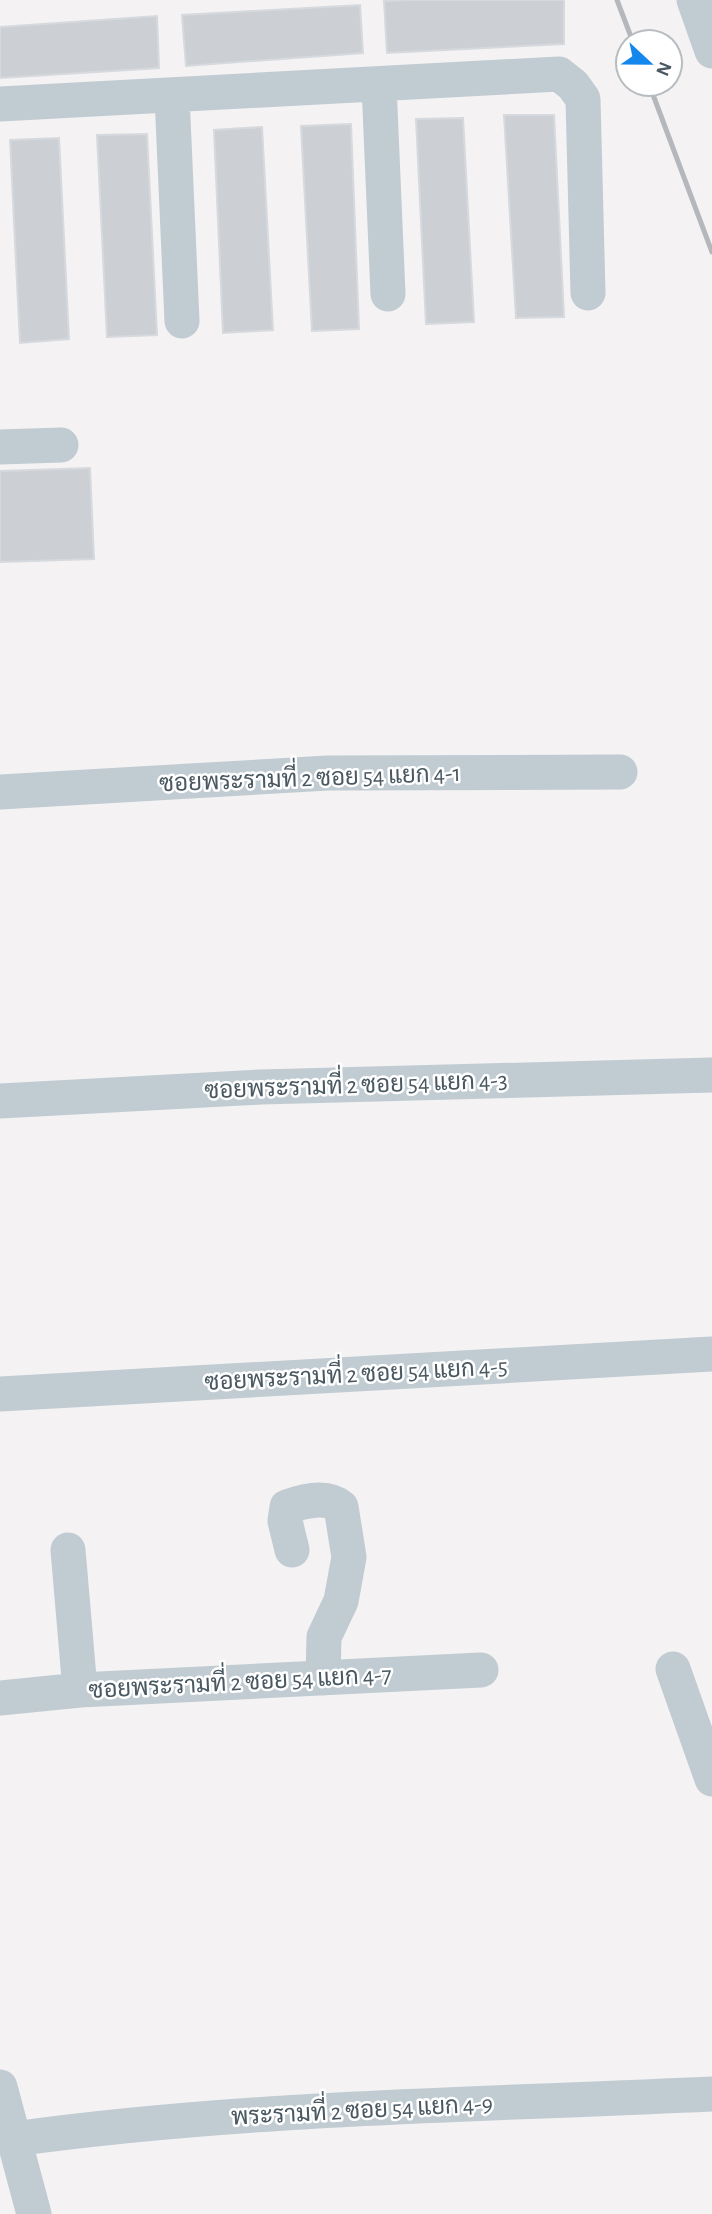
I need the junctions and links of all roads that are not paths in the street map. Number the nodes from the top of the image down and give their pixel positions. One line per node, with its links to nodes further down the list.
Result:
1 (694, 0): 2 (street)
2 (712, 51)
3 (379, 85): 4 (street); 6 (street); 7 (street)
4 (172, 96): 5 (street); 8 (street)
5 (0, 104)
6 (588, 293)
7 (388, 294)
8 (182, 321)
9 (61, 445): 10 (street)
10 (0, 447)
11 (620, 772): 12 (street, ซอยพระรามที่ 2 ซอย 54 แยก 4-1)
12 (0, 792)
13 (712, 1075): 14 (street, ซอยพระรามที่ 2 ซอย 54 แยก 4-3)
14 (0, 1101)
15 (712, 1354): 16 (street, ซอยพระรามที่ 2 ซอย 54 แยก 4-5)
16 (0, 1394)
17 (68, 1550): 22 (street)
18 (292, 1550): 21 (street)
19 (673, 1669): 24 (street)
20 (481, 1670): 21 (street, ซอยพระรามที่ 2 ซอย 54 แยก 4-7)
21 (323, 1678): 22 (street, ซอยพระรามที่ 2 ซอย 54 แยก 4-7)
22 (80, 1690): 23 (street, ซอยพระรามที่ 2 ซอย 54 แยก 4-7)
23 (0, 1698)
24 (712, 1779)
25 (0, 2087): 27 (street)
26 (712, 2094): 27 (street, พระรามที่ 2 ซอย 54 แยก 4-9)
27 (14, 2139): 28 (street)
28 (34, 2214)

